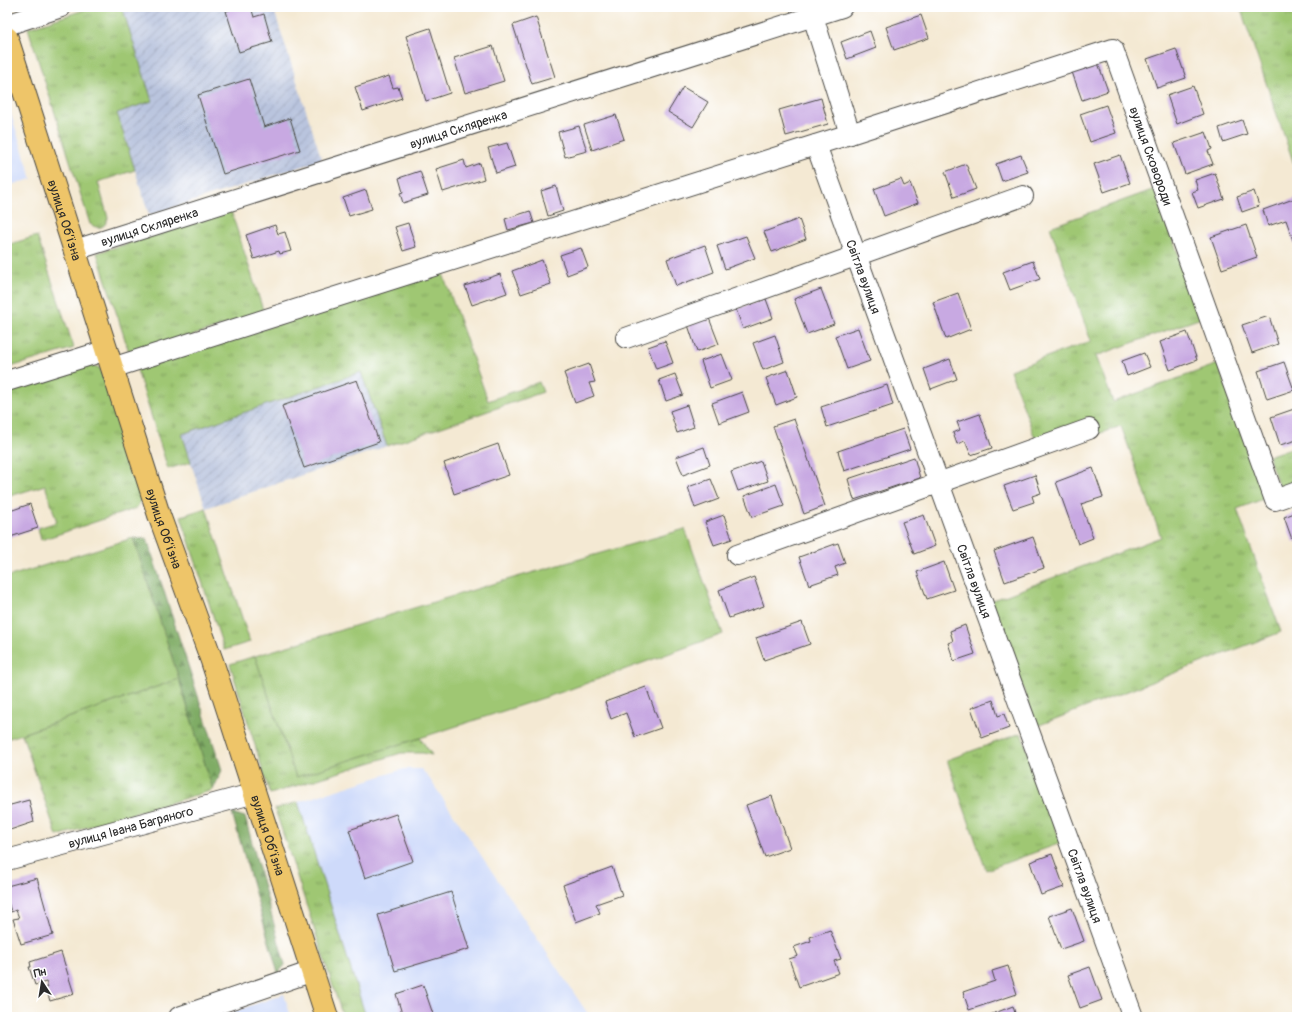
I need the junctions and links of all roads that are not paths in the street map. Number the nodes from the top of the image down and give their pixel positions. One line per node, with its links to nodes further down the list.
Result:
1 (61, 7): 4 (street)
2 (842, 7): 3 (street, вулиця Скляренка)
3 (811, 12): 6 (street); 9 (street, вулиця Скляренка)
4 (7, 25)
5 (7, 38): 9 (highway, вулиця Об’їзна)
6 (850, 134): 7 (street); 16 (street, вулиця Сковороди)
7 (816, 145): 10 (street, Світла вулиця); 12 (street)
8 (1023, 196): 10 (street)
9 (75, 250): 12 (highway, вулиця Об’їзна)
10 (856, 255): 11 (street); 15 (street, Світла вулиця)
11 (626, 338)
12 (110, 359): 13 (street); 18 (highway, вулиця Об’їзна)
13 (7, 381)
14 (1089, 429): 15 (street)
15 (938, 483): 17 (street); 23 (street, Світла вулиця)
16 (1297, 492)
17 (737, 555)
18 (255, 793): 19 (street, вулиця Івана Багряного); 20 (highway, вулиця Об’їзна)
19 (7, 860)
20 (313, 971): 21 (street); 22 (highway, вулиця Об’їзна)
21 (179, 1017)
22 (327, 1017)
23 (1133, 1017)

